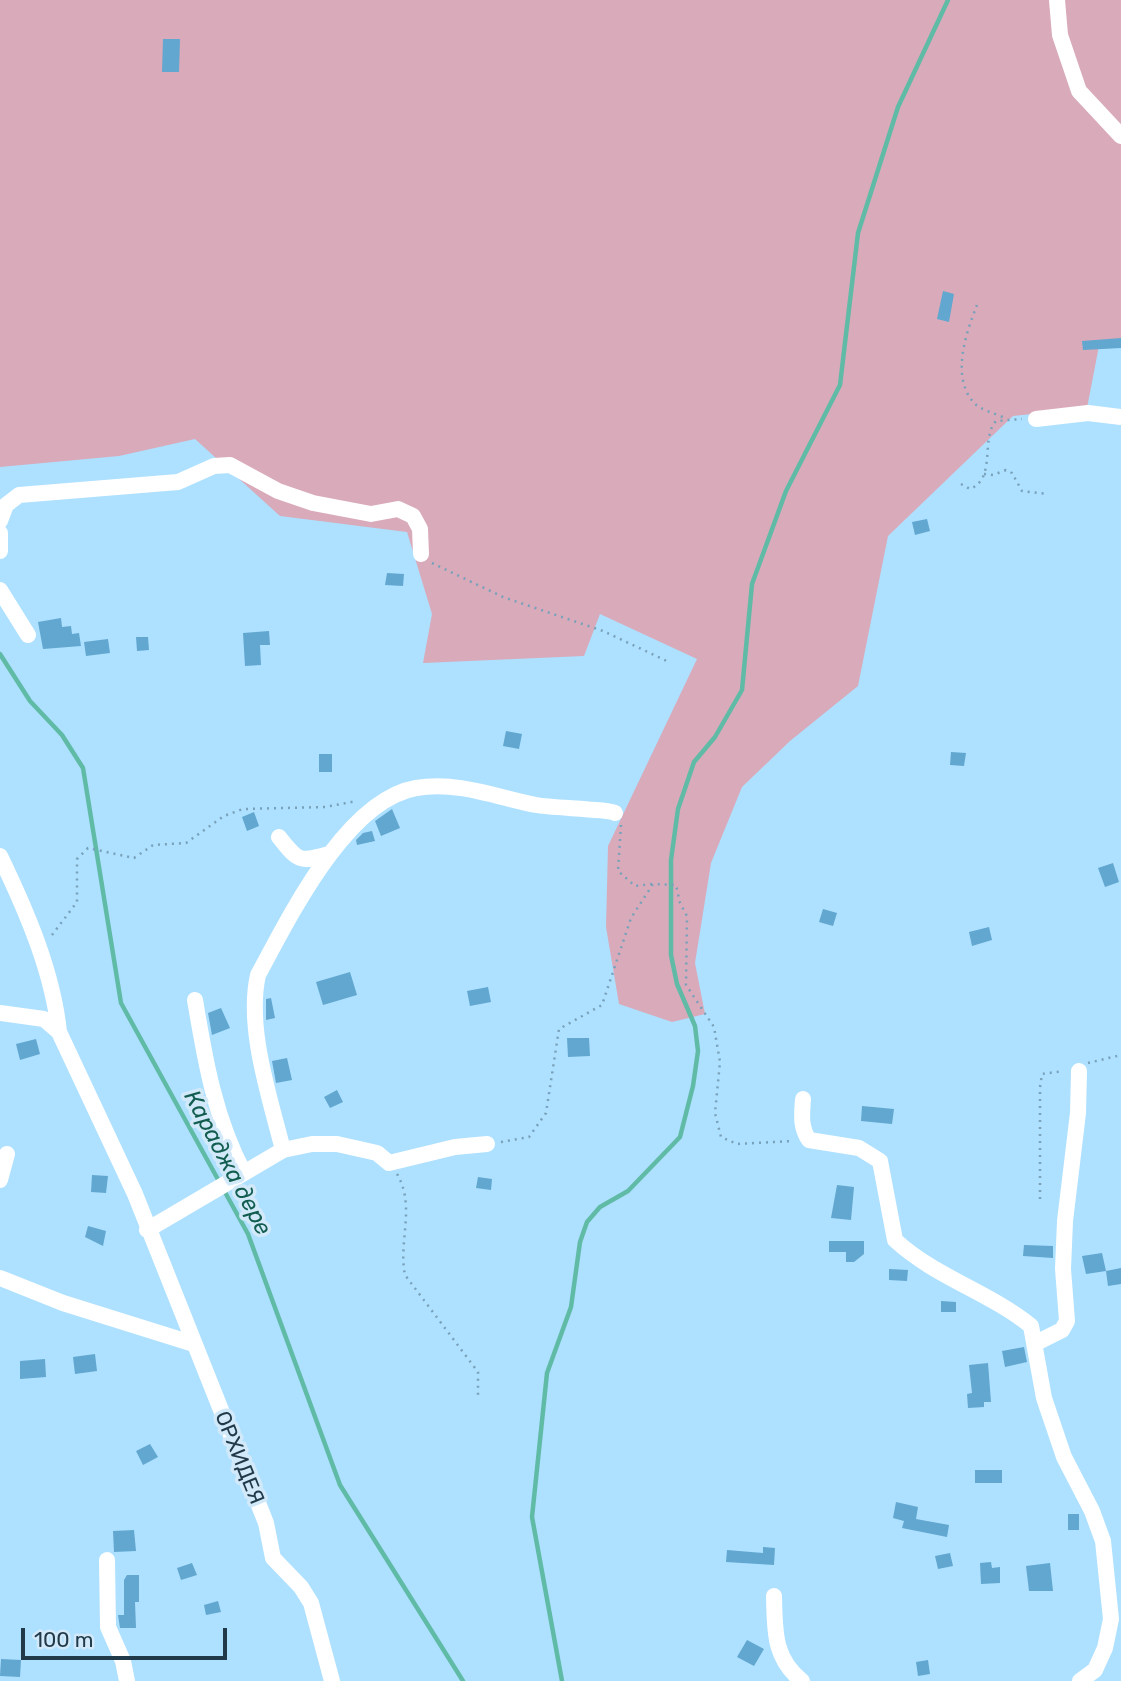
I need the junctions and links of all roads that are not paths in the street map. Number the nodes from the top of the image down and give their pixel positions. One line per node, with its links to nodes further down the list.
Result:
1 (1057, 0): 2 (street)
2 (1121, 136)
3 (1121, 417): 4 (street)
4 (1036, 419)
5 (0, 521): 8 (street)
6 (0, 533): 7 (street)
7 (0, 551)
8 (421, 554)
9 (0, 590): 10 (street)
10 (28, 635)
11 (615, 813): 13 (street)
12 (279, 837): 13 (street)
13 (329, 854): 21 (street)
14 (0, 856): 17 (street, ОРХИДЕЯ)
15 (195, 1000): 23 (street)
16 (0, 1013): 17 (street)
17 (59, 1032): 25 (street, ОРХИДЕЯ)
18 (1078, 1076): 27 (street)
19 (803, 1099): 27 (street)
20 (487, 1144): 21 (street)
21 (284, 1150): 23 (street)
22 (7, 1154): 24 (street)
23 (244, 1173): 25 (street)
24 (0, 1180)
25 (147, 1230): 28 (street, ОРХИДЕЯ)
26 (0, 1278): 28 (street)
27 (1036, 1343): 34 (street)
28 (194, 1344): 32 (street, ОРХИДЕЯ)
29 (107, 1560): 31 (street)
30 (774, 1595): 33 (street)
31 (127, 1681)
32 (332, 1681)
33 (802, 1681)
34 (1080, 1681)

